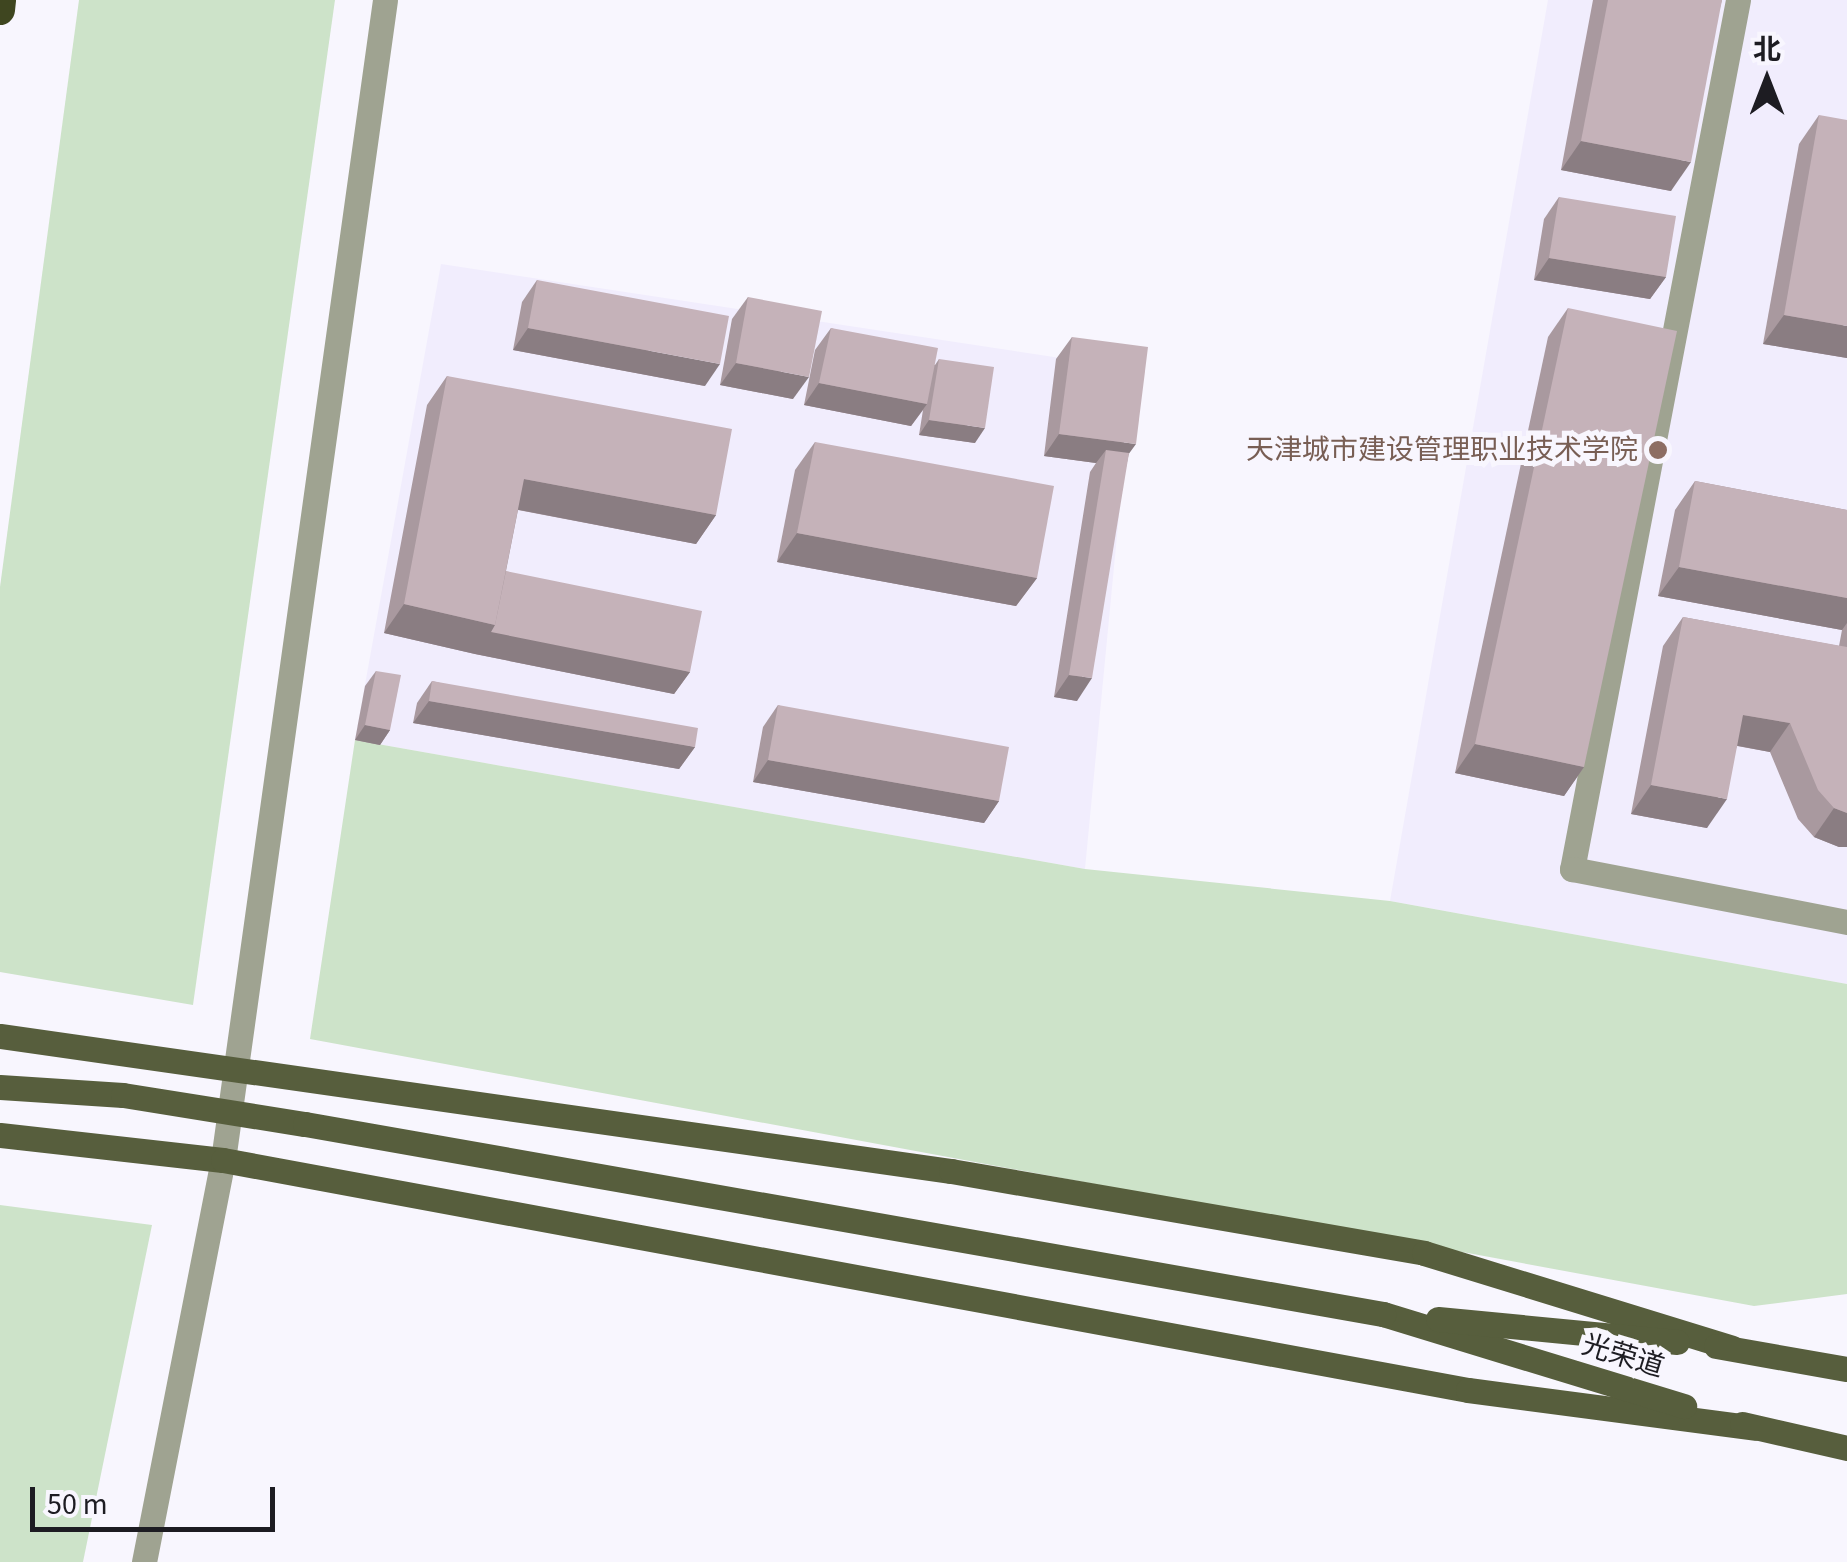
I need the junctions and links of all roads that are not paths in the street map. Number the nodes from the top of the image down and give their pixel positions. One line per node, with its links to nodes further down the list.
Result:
1 (1, 0): 4 (highway)
2 (385, 0): 7 (street)
3 (1738, 0): 5 (street)
4 (0, 10)
5 (1847, 922)
6 (0, 1036): 7 (main road)
7 (236, 1069): 10 (street); 12 (main road)
8 (0, 1087): 11 (main road, bridge)
9 (0, 1136): 10 (main road)
10 (223, 1160): 14 (main road); 16 (street)
11 (1383, 1314): 12 (main road); 14 (main road, 光荣道)
12 (1732, 1348): 13 (main road)
13 (1847, 1369)
14 (1755, 1428): 15 (main road, 光荣道)
15 (1847, 1448)
16 (144, 1562)

